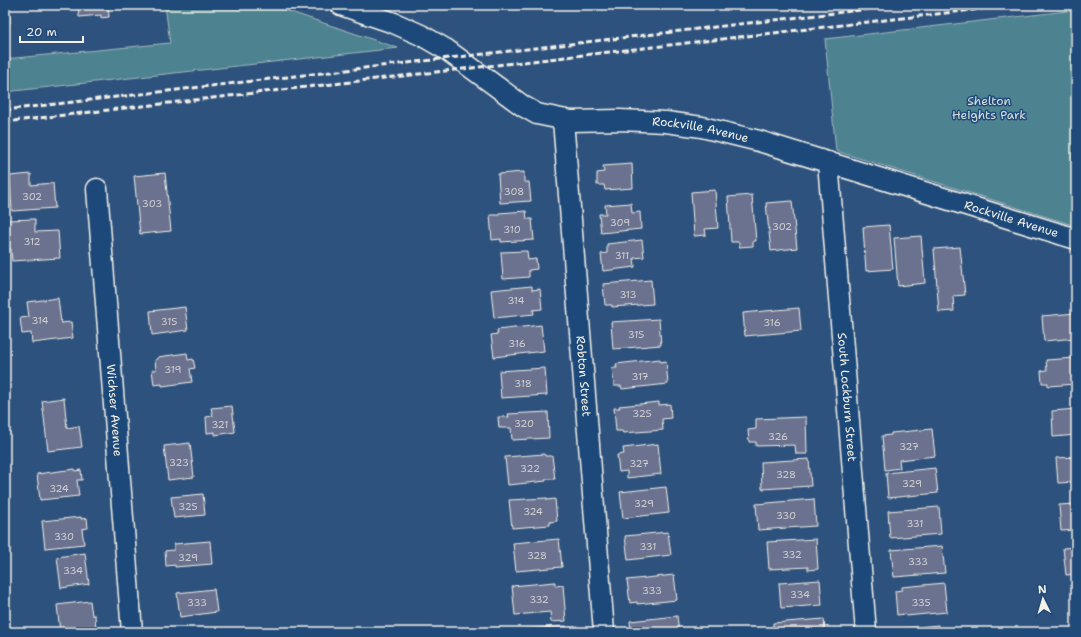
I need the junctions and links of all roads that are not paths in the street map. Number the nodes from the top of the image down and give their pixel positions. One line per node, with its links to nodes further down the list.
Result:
1 (341, 5): 2 (street, Rockville Avenue)
2 (563, 120): 3 (street, Rockville Avenue); 7 (street, Robton Street)
3 (828, 162): 5 (street, Rockville Avenue); 8 (street, South Lockburn Street)
4 (97, 189): 6 (street, Wichser Avenue)
5 (1076, 239)
6 (132, 632)
7 (604, 632)
8 (866, 632)

